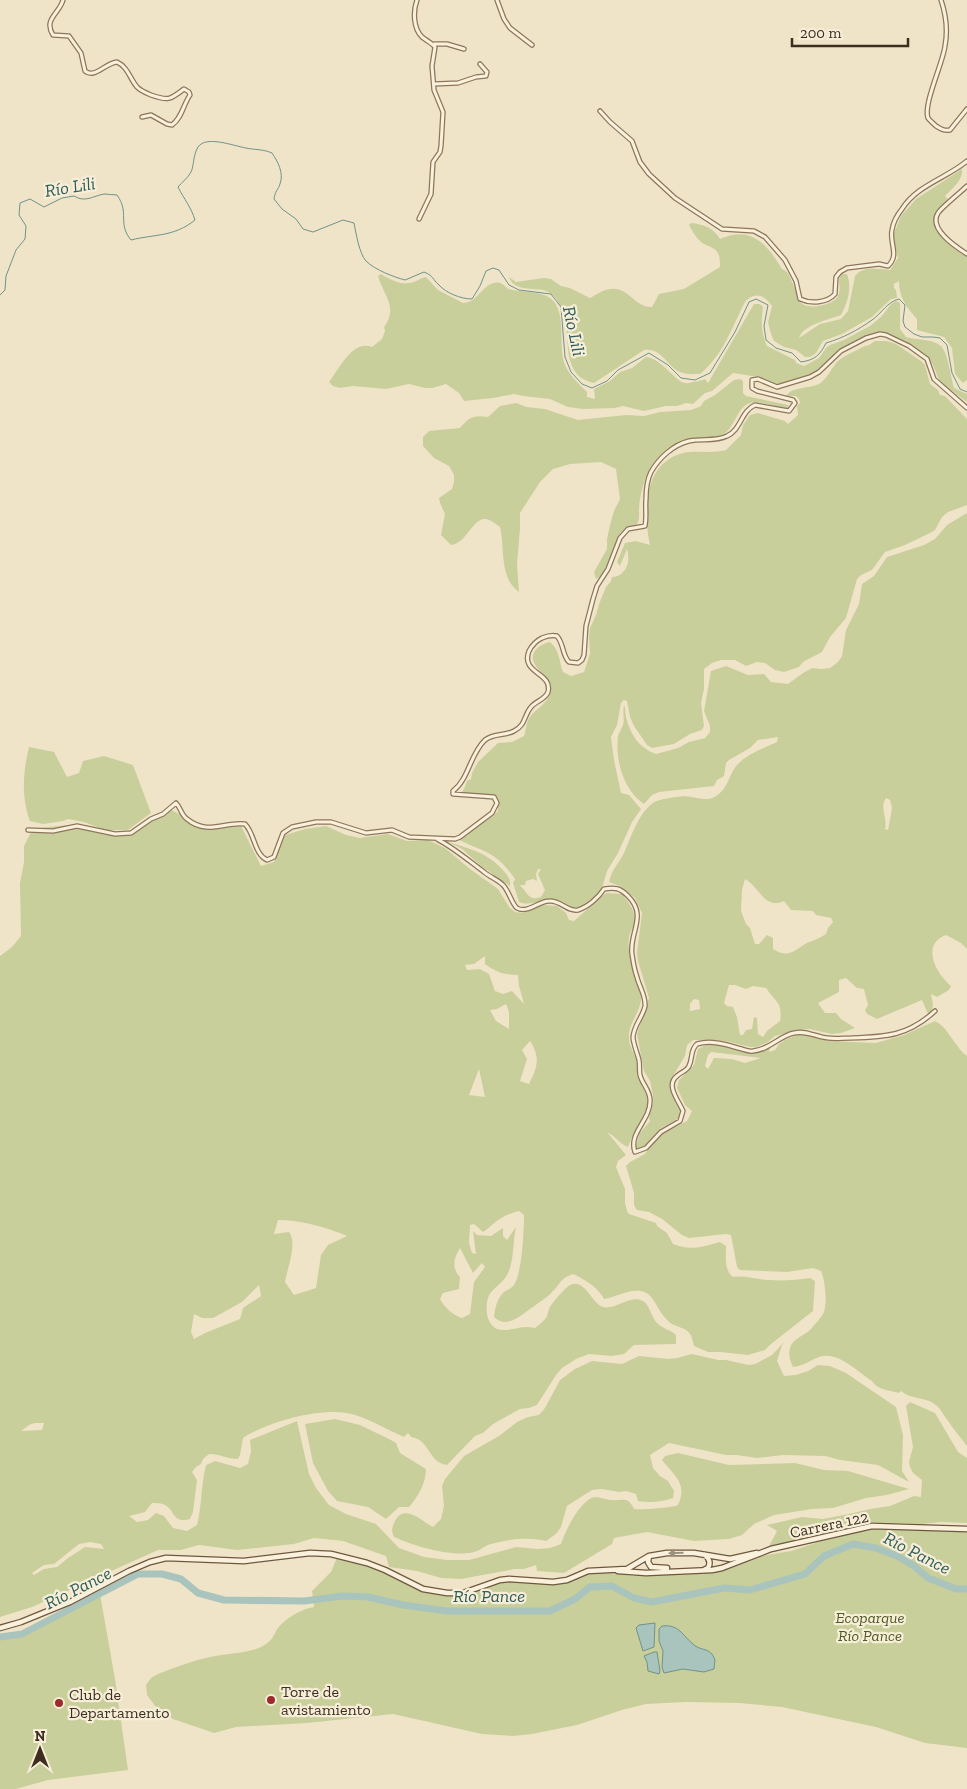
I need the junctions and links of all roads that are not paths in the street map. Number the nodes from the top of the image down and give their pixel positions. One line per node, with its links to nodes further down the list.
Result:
1 (63, 0): 12 (street)
2 (417, 0): 5 (street)
3 (497, 0): 6 (street)
4 (941, 0): 10 (street)
5 (434, 44): 7 (street); 9 (street)
6 (532, 45)
7 (464, 49)
8 (480, 64): 9 (street)
9 (434, 84): 15 (street)
10 (967, 109)
11 (600, 110): 13 (street)
12 (142, 117)
13 (967, 161)
14 (967, 186): 16 (street)
15 (419, 219)
16 (967, 254)
17 (967, 408): 19 (street)
18 (28, 830): 19 (street)
19 (434, 838): 20 (street)
20 (935, 1011)
21 (967, 1529): 22 (street, Carrera 122)
22 (758, 1554): 23 (street, Carrera 122); 27 (street, Carrera 122)
23 (703, 1555): 24 (street, Carrera 122, one-way to 24); 27 (street)
24 (649, 1556): 25 (street, Carrera 122); 26 (street)
25 (613, 1570): 26 (street, Carrera 122); 28 (street, Carrera 122)
26 (682, 1571): 27 (street, Carrera 122)
27 (698, 1572)
28 (0, 1628)

